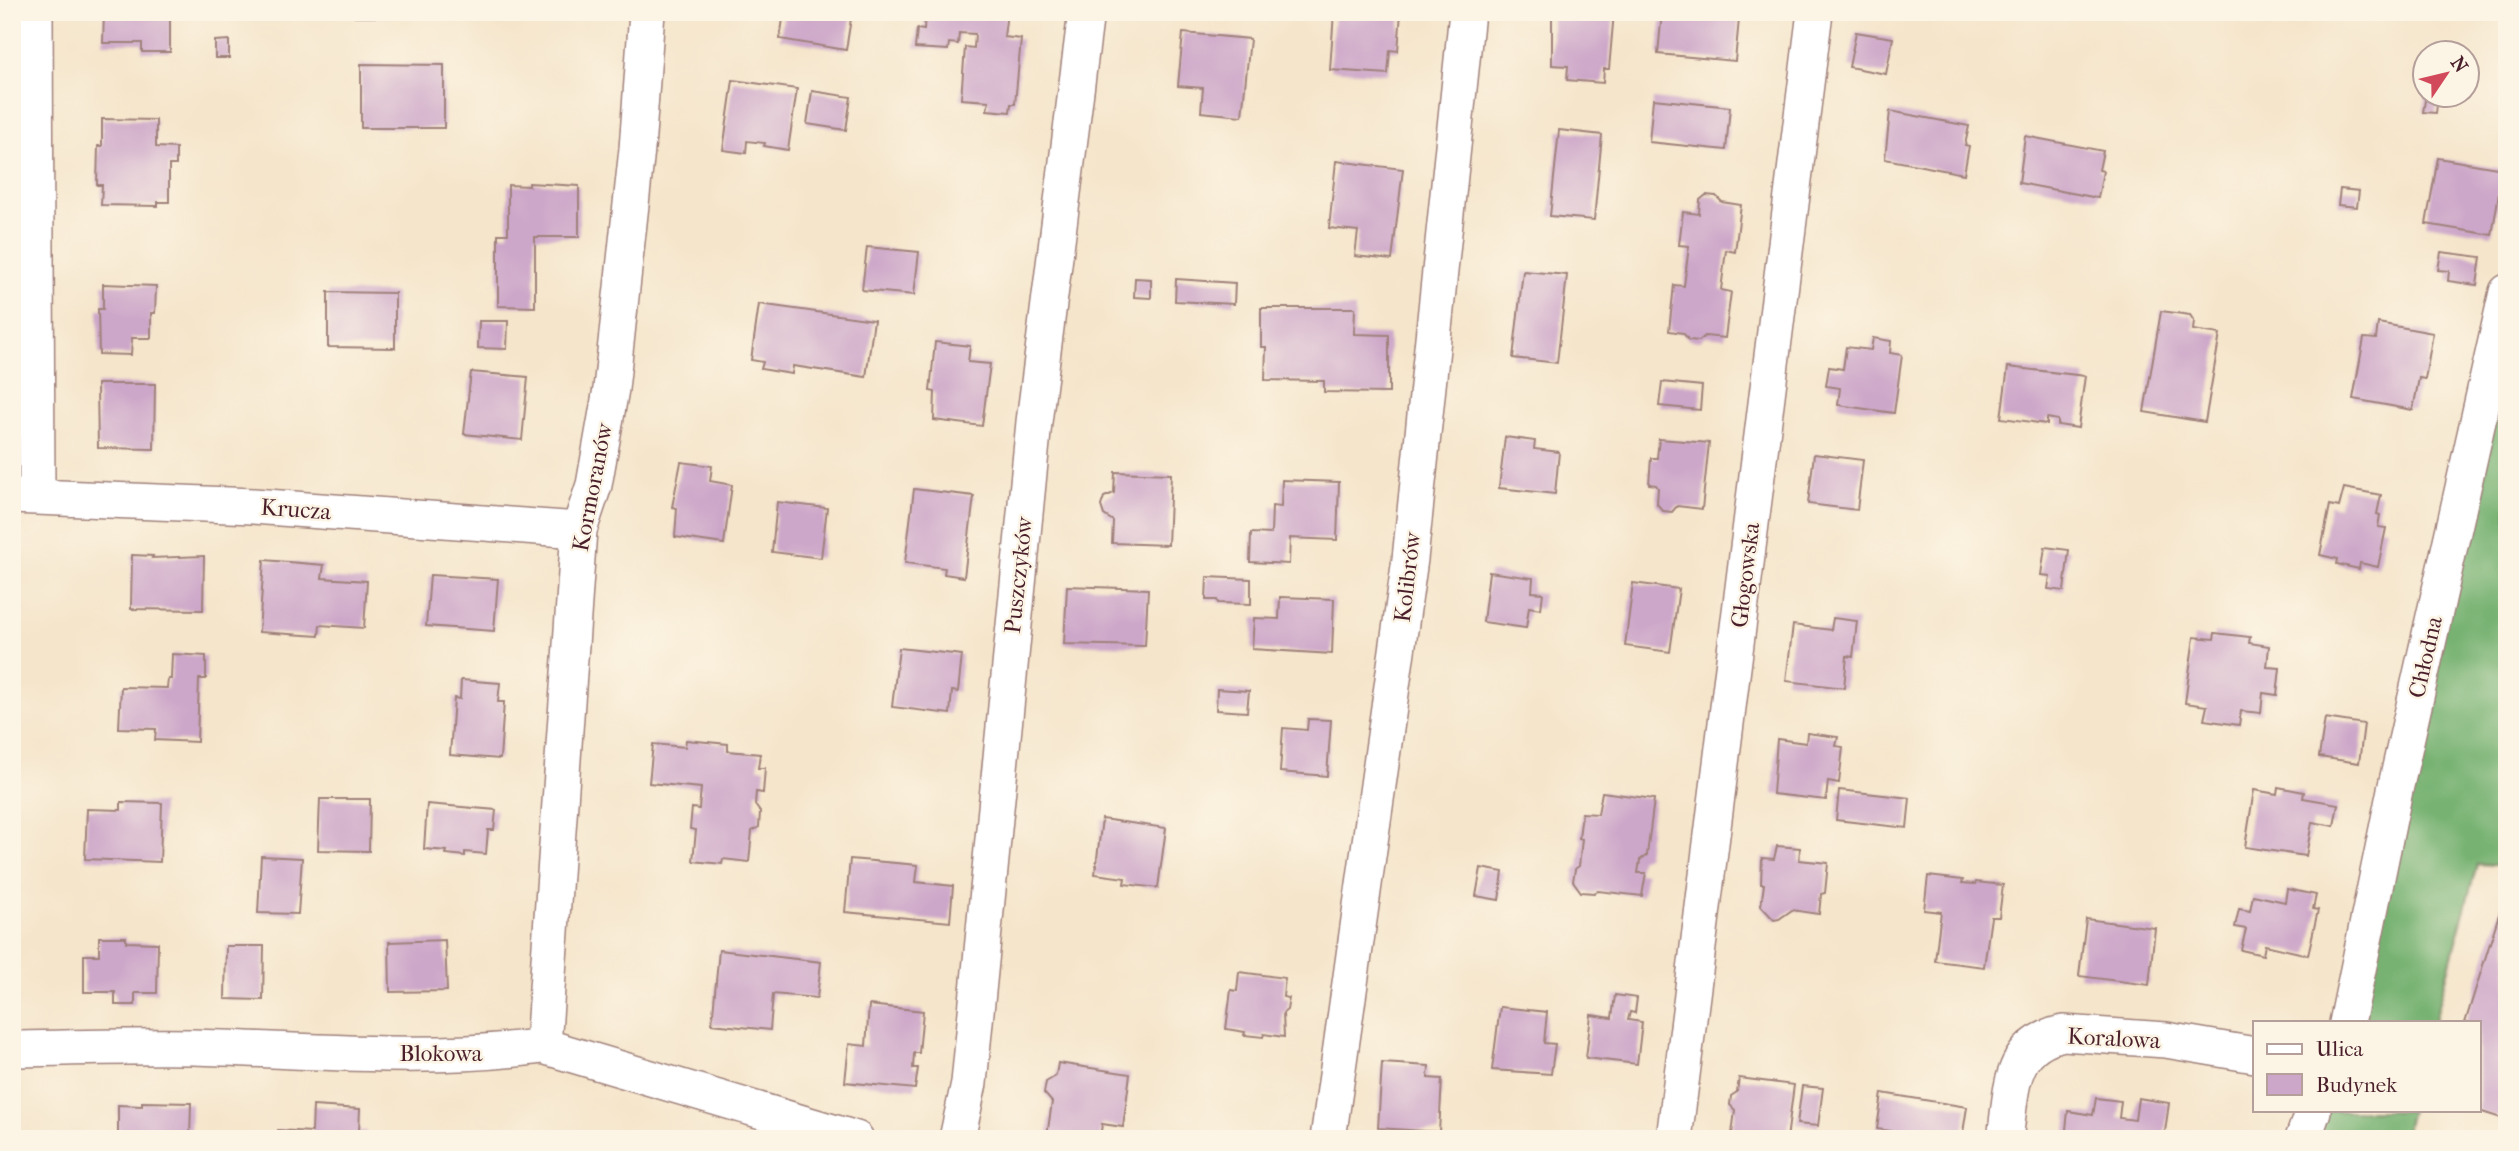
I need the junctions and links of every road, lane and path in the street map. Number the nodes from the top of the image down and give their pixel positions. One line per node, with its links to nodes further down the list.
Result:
1 (35, 12): 7 (street)
2 (647, 12): 8 (street, Kormoranów)
3 (1086, 12): 15 (street, Puszczyków)
4 (1467, 12): 16 (street, Kolibrów)
5 (1815, 12): 17 (street, Głogowska)
6 (2507, 292): 9 (street, Chłodna)
7 (25, 496): 8 (street, Krucza)
8 (579, 530): 10 (street, Kormoranów)
9 (2347, 1021)
10 (543, 1046): 11 (street, Blokowa); 14 (street, Blokowa)
11 (12, 1049)
12 (2253, 1055): 18 (street, Koralowa)
13 (2313, 1112): 19 (street)
14 (856, 1139)
15 (957, 1139)
16 (1328, 1139)
17 (1674, 1139)
18 (2005, 1139)
19 (2303, 1139)

